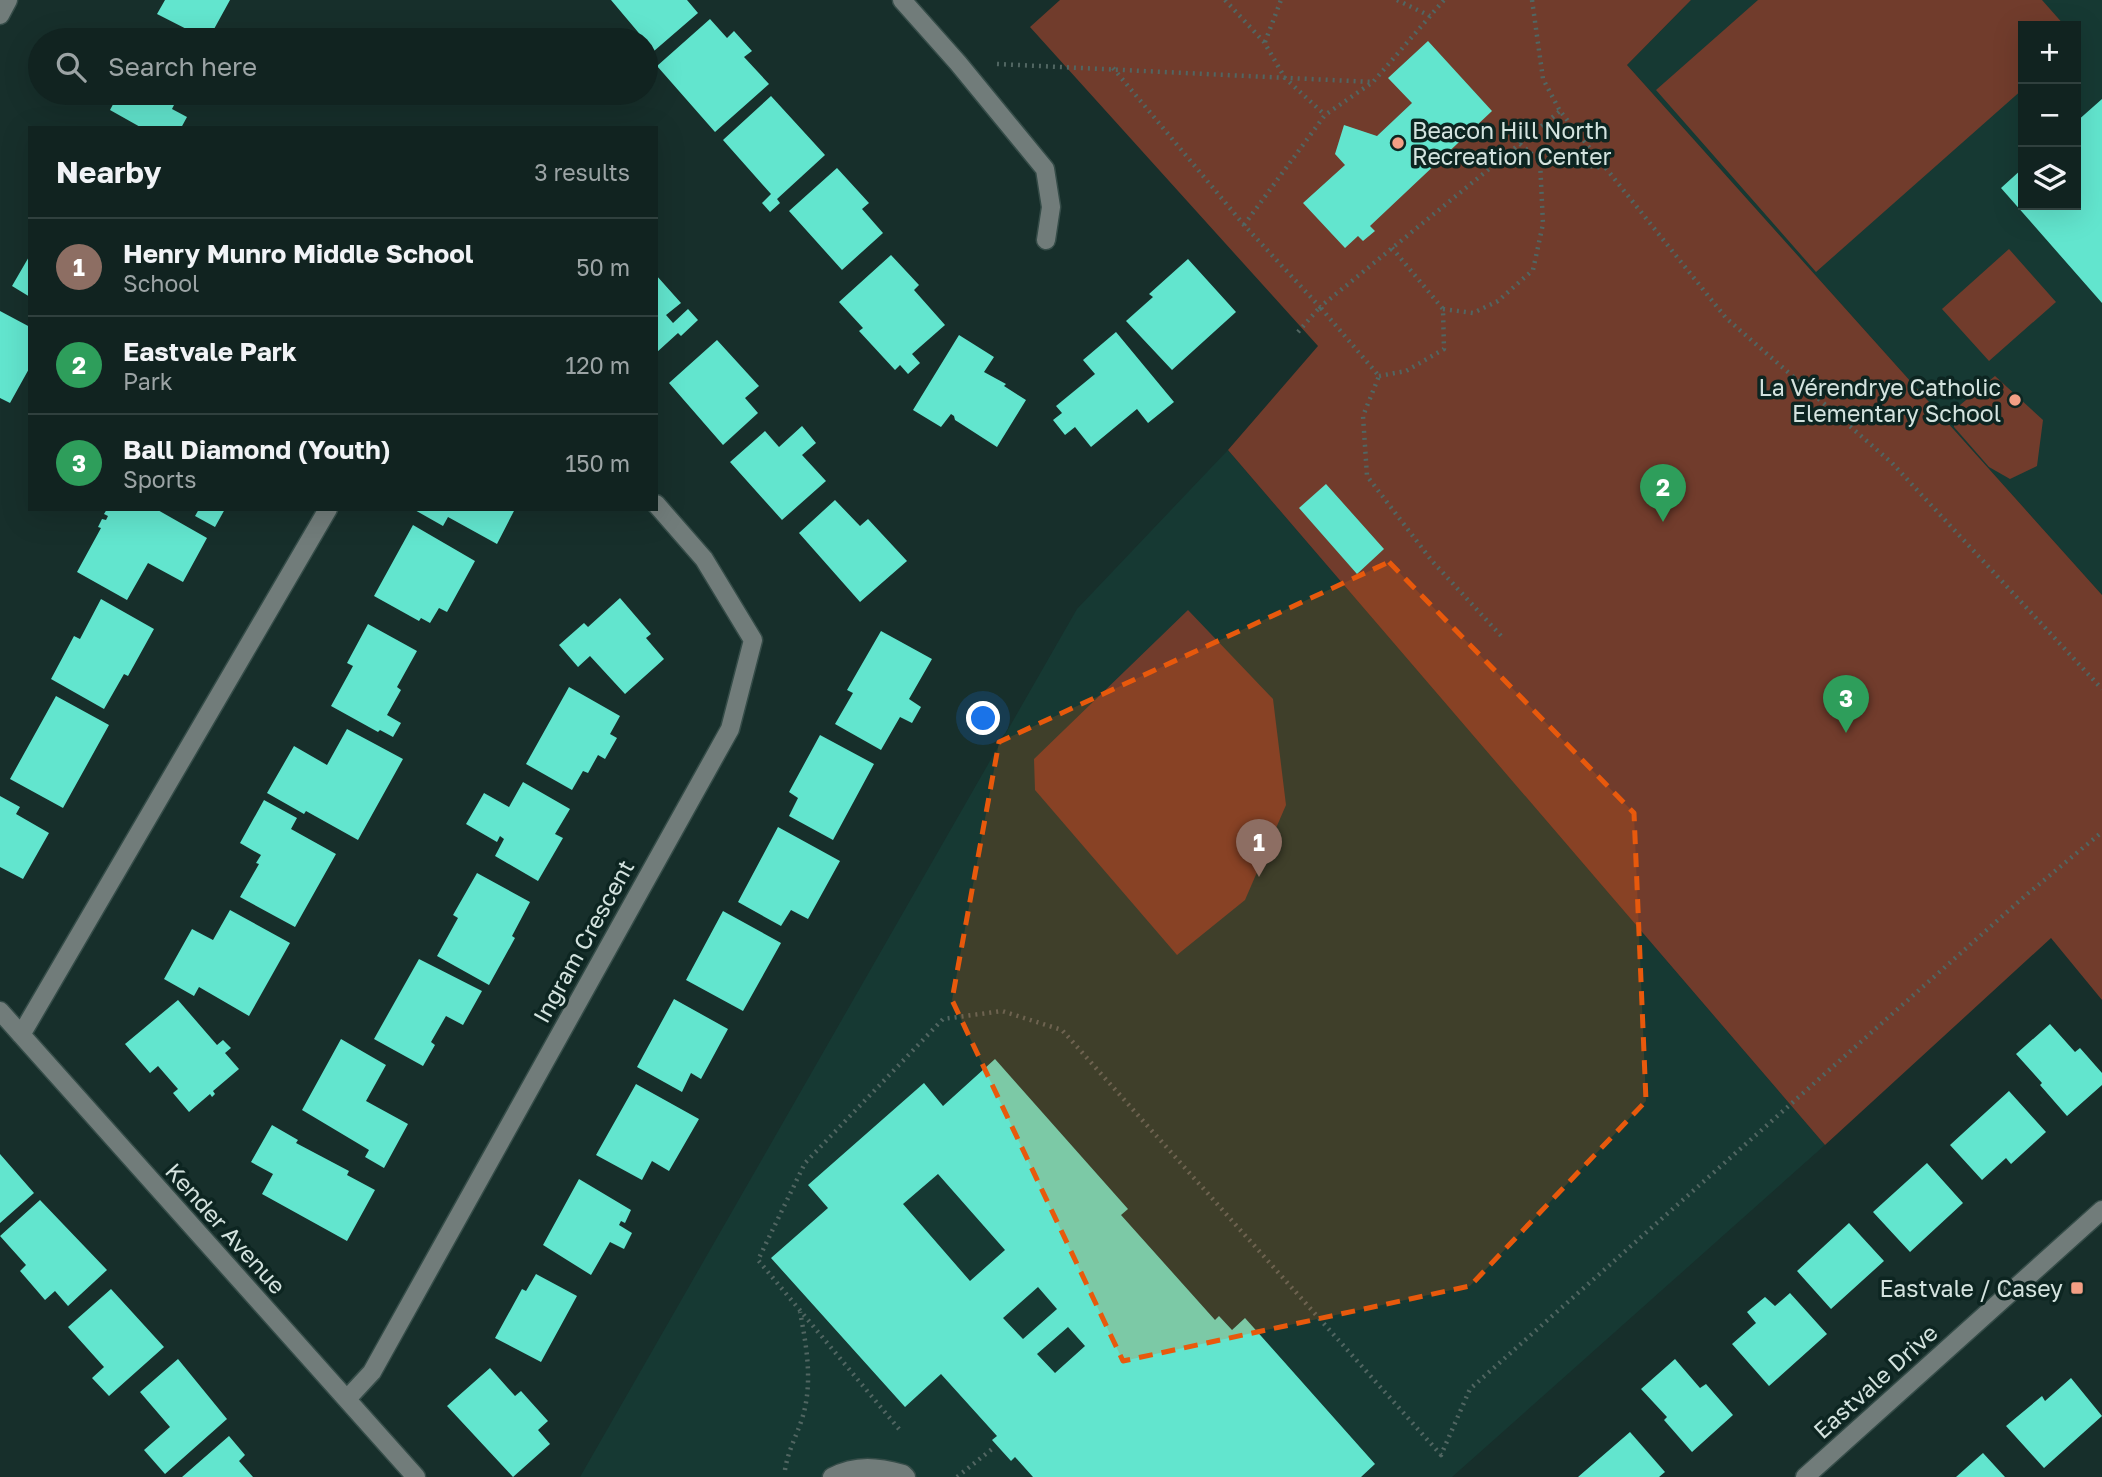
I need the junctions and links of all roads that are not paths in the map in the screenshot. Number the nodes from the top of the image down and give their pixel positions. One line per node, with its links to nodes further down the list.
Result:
1 (8, 0): 3 (street)
2 (902, 0): 4 (street)
3 (0, 15)
4 (1046, 240)
5 (658, 506): 10 (street, Ingram Crescent)
6 (327, 511): 8 (street)
7 (0, 1011): 8 (street, Kender Avenue)
8 (21, 1035): 10 (street, Kender Avenue)
9 (2102, 1210): 14 (street, Eastvale Drive)
10 (346, 1399): 11 (street, Kender Avenue)
11 (416, 1477)
12 (832, 1477): 13 (street)
13 (906, 1477)
14 (1805, 1477)

